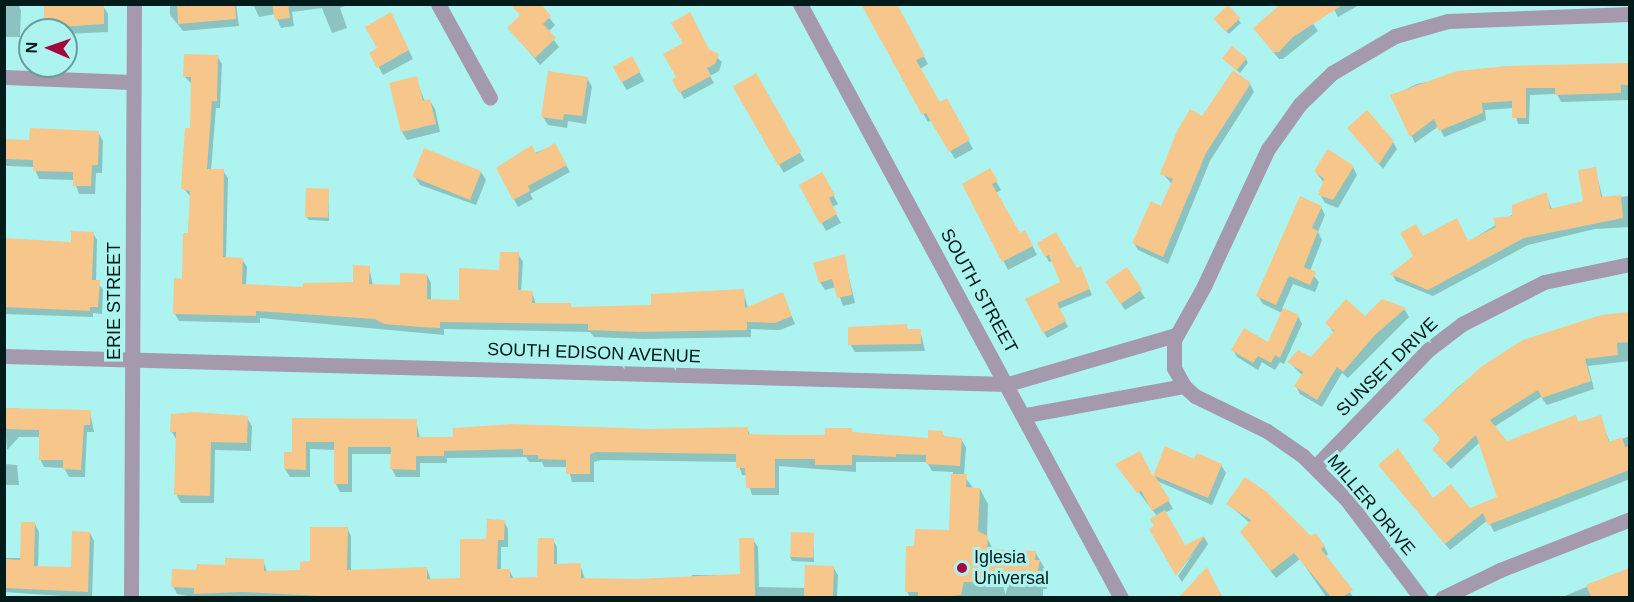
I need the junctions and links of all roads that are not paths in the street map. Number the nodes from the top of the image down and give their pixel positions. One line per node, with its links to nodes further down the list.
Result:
1 (134, 4): 6 (street, ERIE STREET)
2 (438, 4): 7 (street)
3 (800, 4): 12 (street, SOUTH STREET)
4 (1629, 14): 9 (street)
5 (4, 77): 6 (street)
6 (132, 82): 11 (street, ERIE STREET)
7 (490, 98)
8 (1629, 264): 15 (street, SUNSET DRIVE)
9 (1176, 335): 12 (street, SOUTH EDISON AVENUE); 13 (street)
10 (4, 356): 11 (street, SOUTH EDISON AVENUE)
11 (134, 360): 12 (street, SOUTH EDISON AVENUE); 17 (street, ERIE STREET)
12 (1008, 384): 14 (street, SOUTH STREET)
13 (1184, 386): 14 (street); 15 (street, MILLER DRIVE)
14 (1026, 416): 18 (street, SOUTH STREET)
15 (1315, 467): 19 (street, MILLER DRIVE)
16 (1629, 519): 20 (street)
17 (131, 597)
18 (1121, 597)
19 (1420, 597)
20 (1442, 597)

